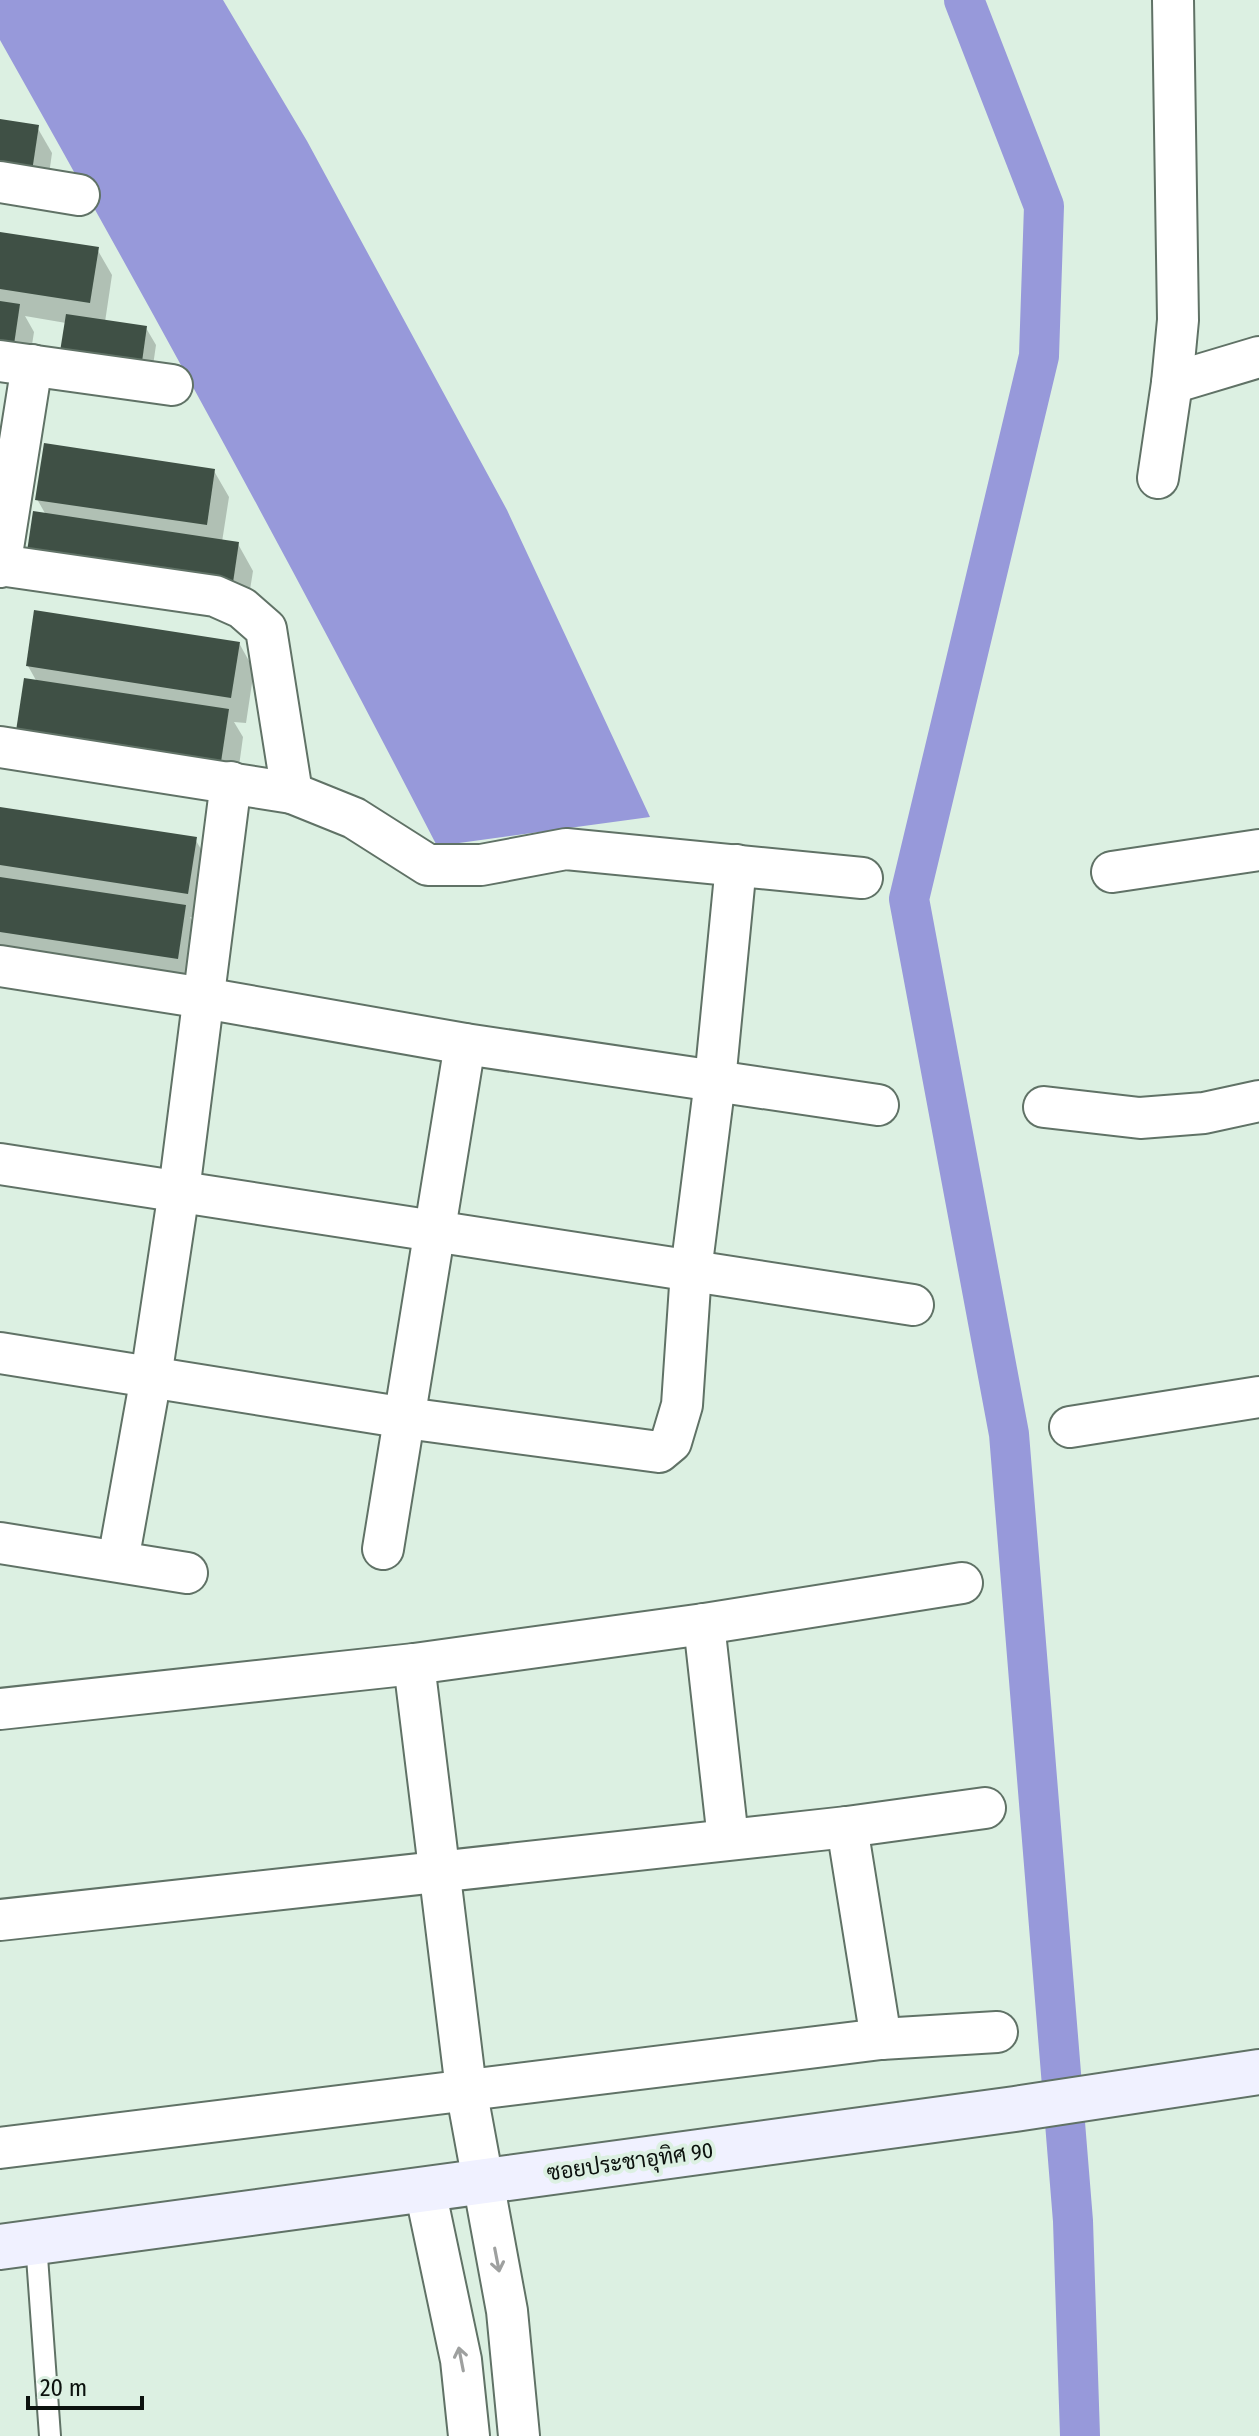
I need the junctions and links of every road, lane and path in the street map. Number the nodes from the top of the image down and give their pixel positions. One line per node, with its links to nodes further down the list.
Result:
1 (1173, 0): 6 (street)
2 (0, 182): 3 (street)
3 (79, 195)
4 (1259, 357): 6 (street)
5 (16, 363): 7 (street); 9 (street)
6 (1172, 383): 8 (street)
7 (172, 385)
8 (1158, 478)
9 (0, 566): 12 (street)
10 (0, 747): 11 (street)
11 (231, 782): 12 (street); 18 (street)
12 (292, 793): 14 (street)
13 (1259, 850): 15 (street)
14 (736, 865): 16 (street); 20 (street)
15 (1112, 872)
16 (862, 878)
17 (0, 966): 18 (street)
18 (204, 998): 19 (street); 25 (street)
19 (465, 1044): 20 (street); 26 (street)
20 (715, 1081): 22 (street); 27 (street)
21 (1259, 1101): 23 (street)
22 (878, 1105)
23 (1044, 1107)
24 (0, 1164): 25 (street)
25 (179, 1191): 26 (street); 30 (street)
26 (436, 1231): 27 (street); 32 (street)
27 (691, 1271): 28 (street); 32 (street)
28 (913, 1305)
29 (0, 1353): 30 (street)
30 (151, 1377): 32 (street); 36 (street)
31 (1259, 1397): 33 (street)
32 (406, 1418): 35 (street)
33 (1070, 1427)
34 (0, 1543): 36 (street)
35 (383, 1549)
36 (118, 1561): 37 (street)
37 (187, 1573)
38 (962, 1583): 39 (street)
39 (704, 1624): 40 (street); 44 (street)
40 (414, 1664): 41 (street); 45 (street)
41 (0, 1709)
42 (985, 1808): 43 (street)
43 (847, 1827): 44 (street); 48 (street)
44 (728, 1839): 45 (street)
45 (440, 1871): 46 (street); 50 (street)
46 (0, 1920)
47 (997, 2032): 48 (street)
48 (881, 2039): 50 (street)
49 (1259, 2072): 52 (street, ซอยประชาอุทิศ 90)
50 (466, 2089): 51 (street); 52 (street)
51 (0, 2148)
52 (482, 2183): 53 (street, ซอยประชาอุทิศ 90); 55 (street, one-way to 55)
53 (425, 2190): 54 (street, ซอยประชาอุทิศ 90); 56 (street, one-way to 53)
54 (18, 2245): 57 (lane)
55 (517, 2421): 56 (street)
56 (468, 2423)
57 (50, 2436)

